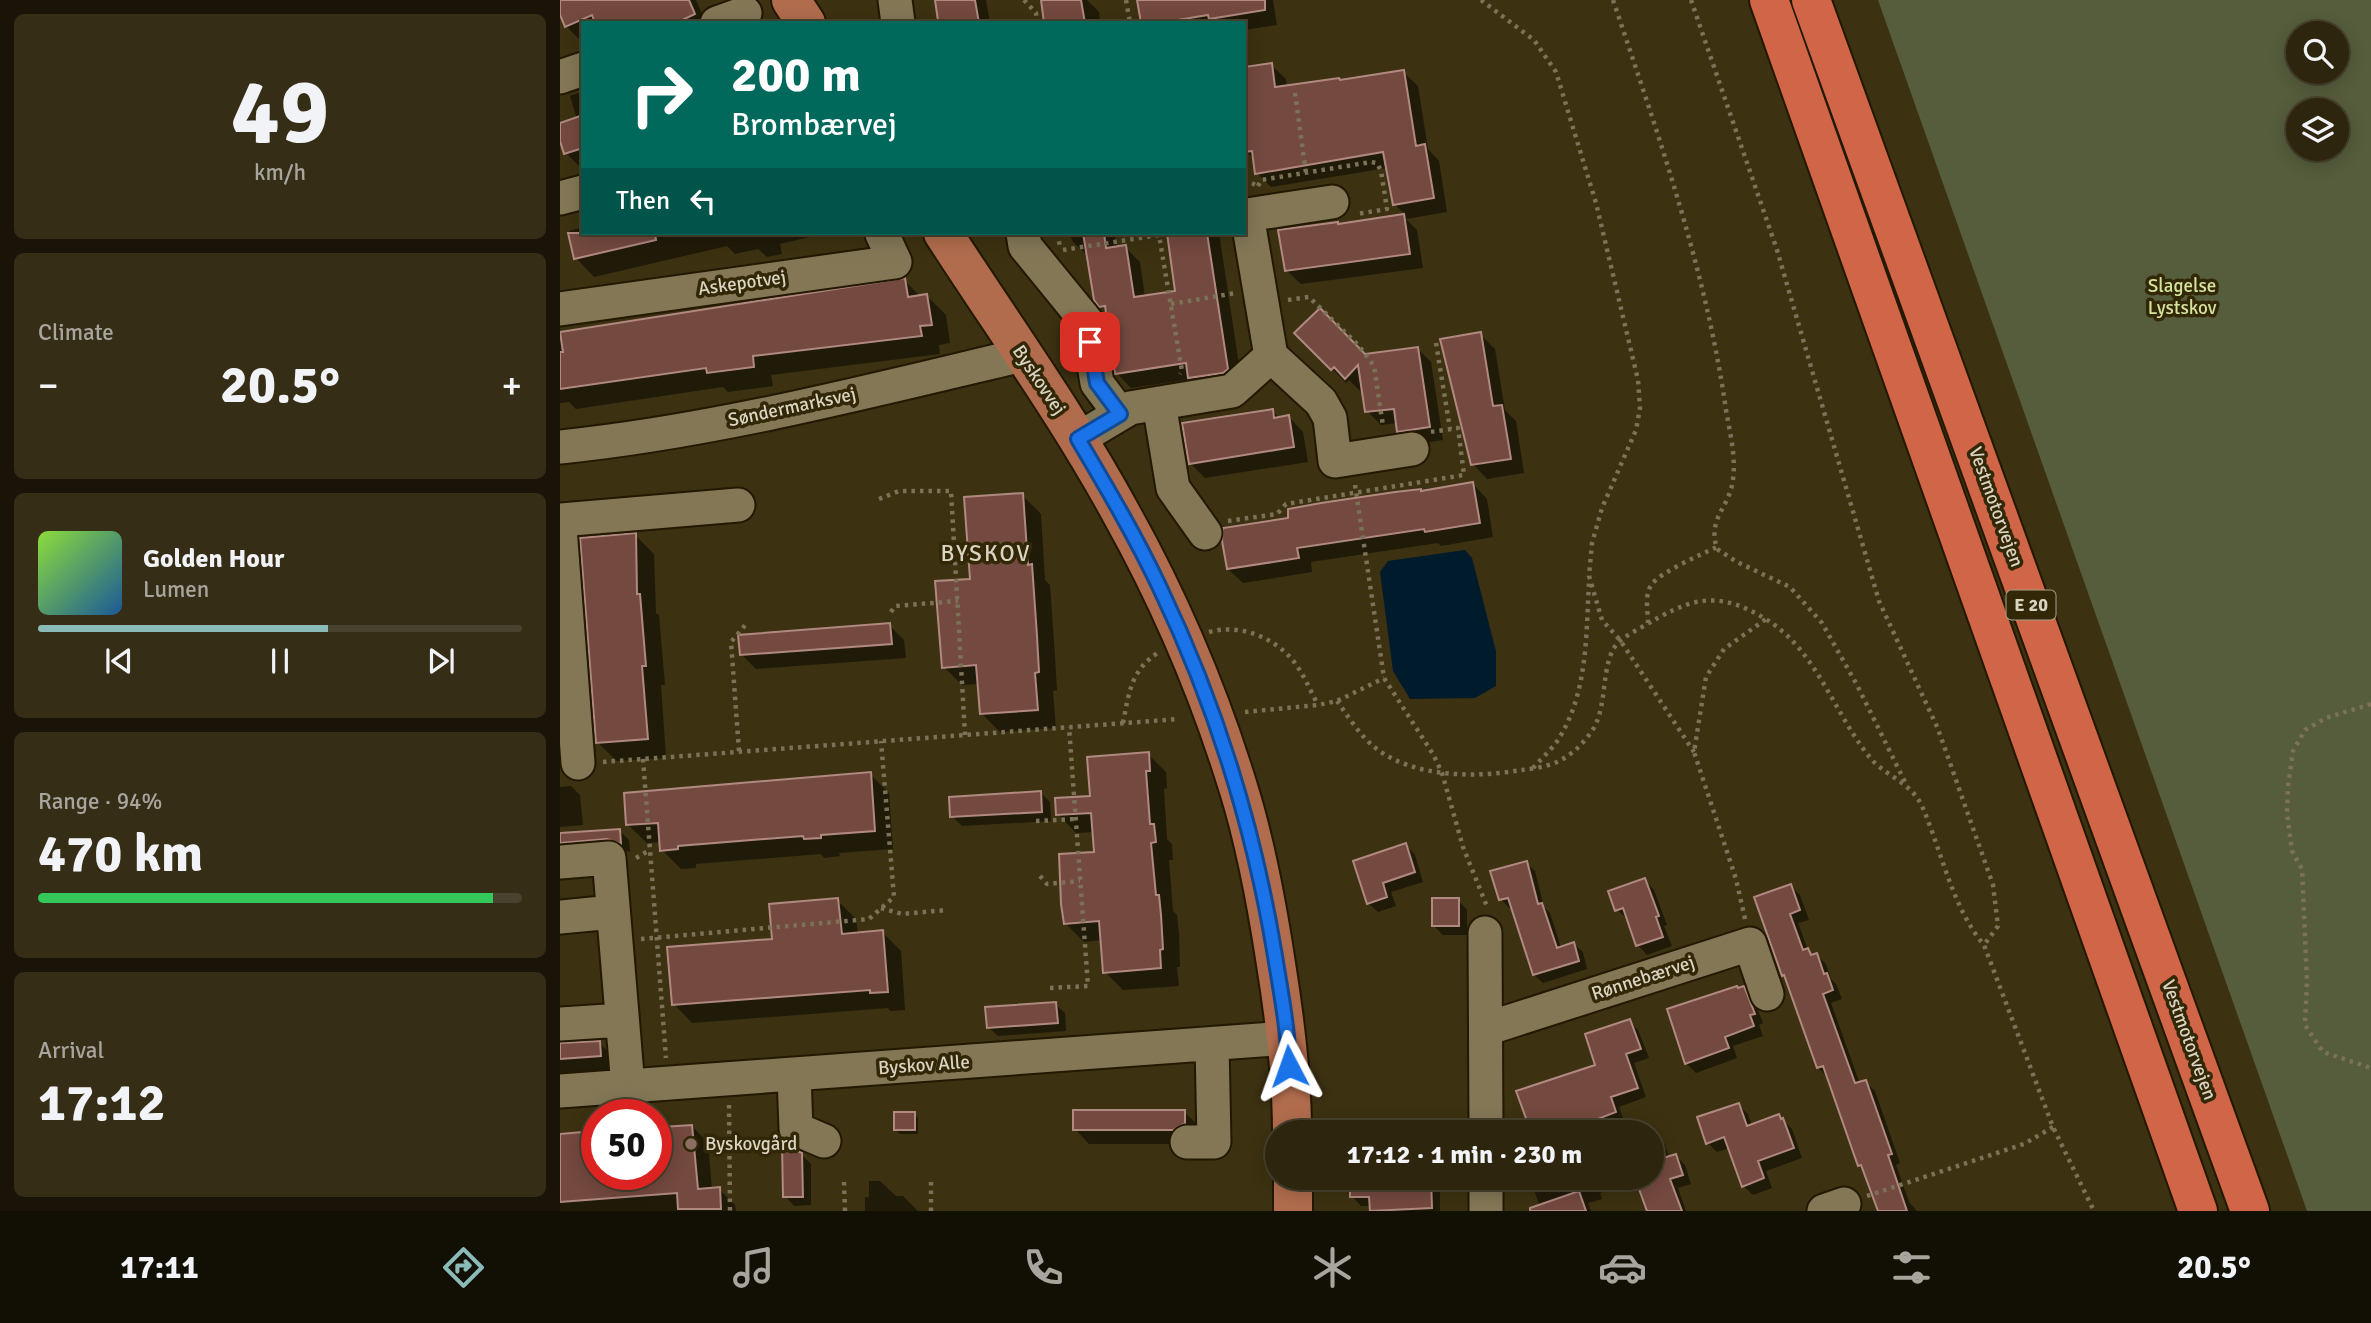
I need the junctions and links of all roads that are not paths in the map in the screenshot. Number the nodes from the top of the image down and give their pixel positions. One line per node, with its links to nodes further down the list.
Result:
1 (791, 0): 5 (main road)
2 (895, 0): 6 (street)
3 (1769, 0): 49 (highway, E 20)
4 (1811, 0): 50 (highway, Vestmotorvejen / E 20)
5 (805, 21)
6 (898, 21)
7 (581, 70): 8 (street)
8 (560, 77)
9 (581, 193): 10 (street)
10 (560, 198)
11 (1332, 202): 17 (street)
12 (882, 235): 15 (street, Askepotvej)
13 (944, 235): 16 (main road, Byskovvej)
14 (1023, 235): 19 (street)
15 (560, 309)
16 (1022, 355): 20 (main road, Byskovvej); 22 (street, Søndermarksvej)
17 (1271, 356): 18 (street); 21 (street)
18 (1167, 402): 19 (street); 26 (street)
19 (1120, 414): 20 (street)
20 (1078, 439): 36 (main road, Byskovvej)
21 (1398, 444)
22 (560, 447)
23 (738, 505): 24 (street)
24 (560, 520)
25 (560, 528): 27 (street)
26 (1205, 533)
27 (578, 764)
28 (560, 862): 29 (street)
29 (613, 912): 30 (street); 33 (street)
30 (560, 917)
31 (1485, 933): 35 (street)
32 (1767, 994): 35 (street, Rønnebærvej)
33 (622, 1020): 34 (street); 39 (street)
34 (560, 1024)
35 (1486, 1029): 42 (street)
36 (1288, 1038): 37 (street, Byskov Alle); 41 (main road, Byskovvej)
37 (1212, 1044): 38 (street, Byskov Alle); 44 (street)
38 (794, 1075): 39 (street, Byskov Alle); 43 (street)
39 (628, 1087): 40 (street, Byskov Alle)
40 (560, 1091)
41 (1291, 1120)
42 (1486, 1120)
43 (824, 1141)
44 (1187, 1142)
45 (1293, 1190): 47 (main road)
46 (1486, 1190): 48 (street)
47 (1293, 1211)
48 (1486, 1211)
49 (2198, 1211)
50 (2250, 1211)

